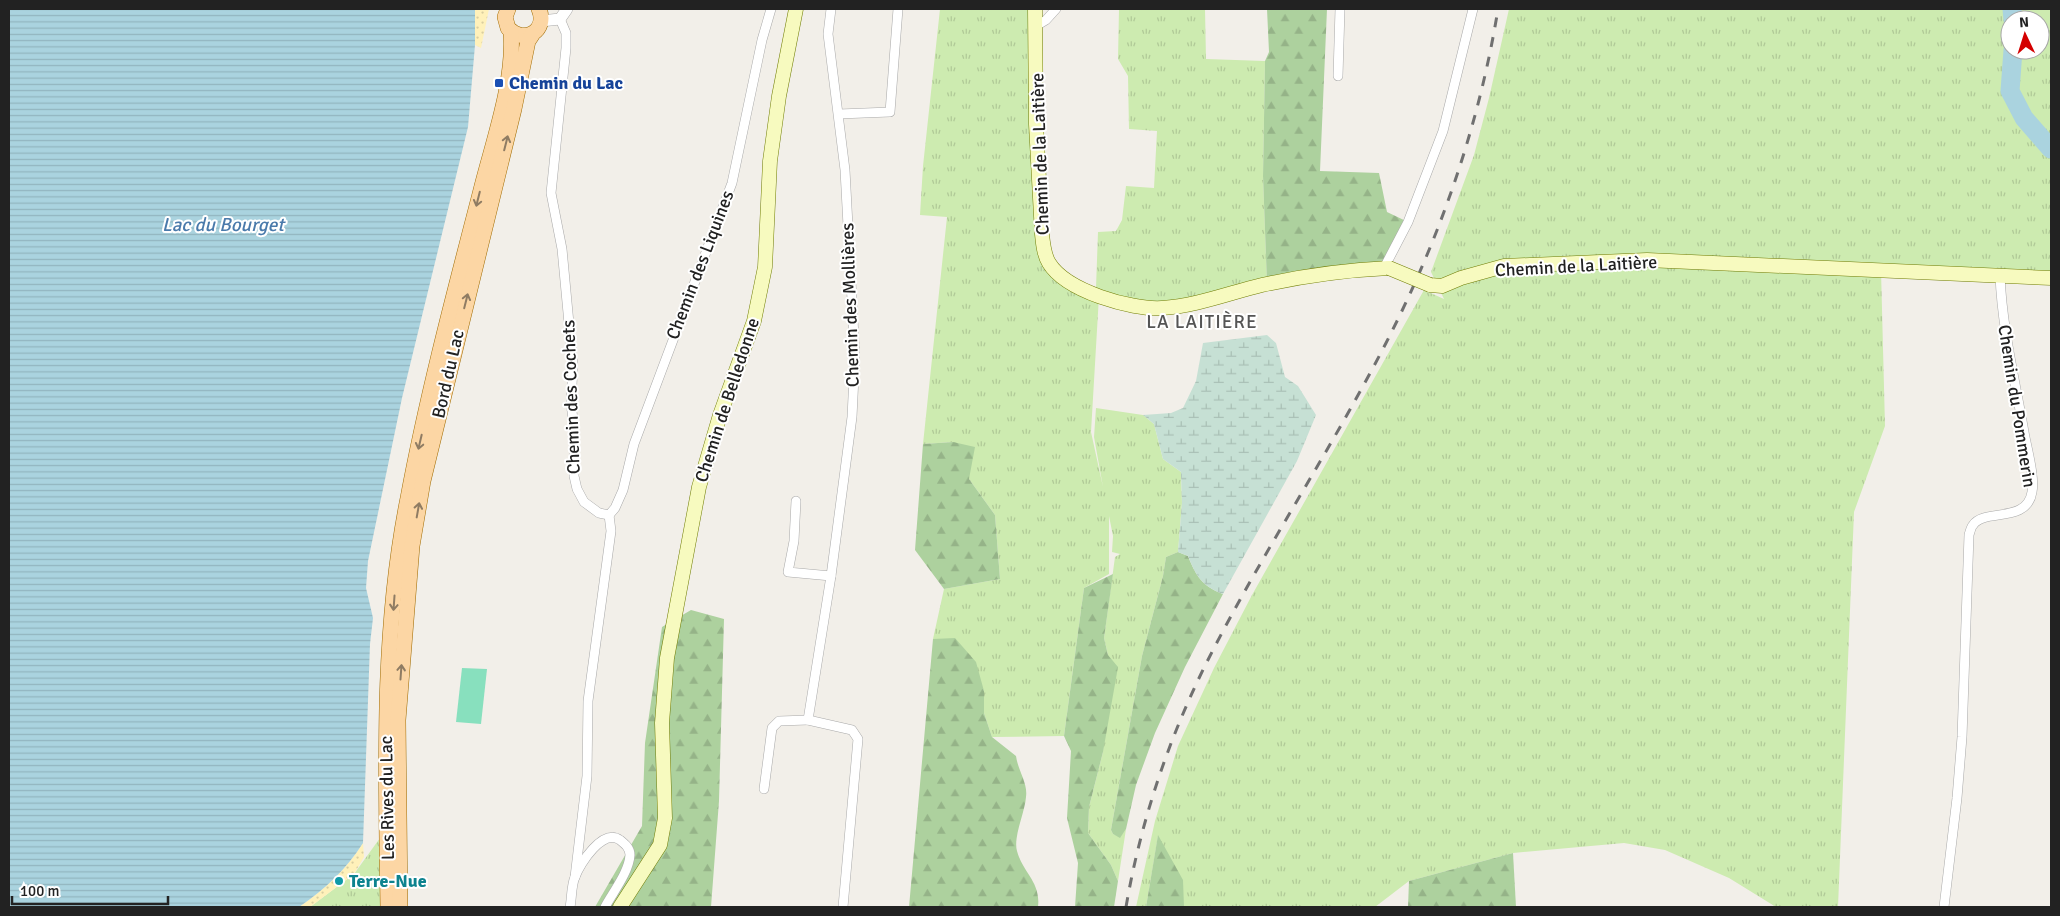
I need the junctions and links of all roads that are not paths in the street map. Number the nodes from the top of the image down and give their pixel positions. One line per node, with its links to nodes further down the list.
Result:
1 (508, 9): 14 (main road, Bord du Lac)
2 (567, 9): 12 (street)
3 (771, 9): 22 (street, Chemin des Liquines)
4 (796, 9): 32 (main road, Chemin de Belledonne)
5 (831, 9): 17 (street, Chemin des Mollières)
6 (898, 9): 17 (street)
7 (1035, 9): 13 (main road, Chemin de la Laitière)
8 (1056, 9): 13 (street)
9 (1340, 9): 16 (street)
10 (1473, 9): 18 (street)
11 (540, 15): 12 (street); 15 (main road, Bord du Lac)
12 (560, 19): 22 (street, Chemin des Cochets)
13 (1036, 26): 18 (main road, Chemin de la Laitière)
14 (511, 32): 15 (main road); 24 (main road, Bord du Lac, one-way to 24)
15 (532, 34): 24 (main road, Bord du Lac, one-way to 15)
16 (1338, 76)
17 (839, 114): 23 (street, Chemin des Mollières)
18 (1387, 268): 19 (main road, Chemin de la Laitière, bridge)
19 (2000, 275): 20 (main road, Chemin de la Laitière); 34 (street, Chemin du Pommerin)
20 (2051, 278)
21 (796, 501): 23 (street)
22 (609, 515): 27 (street)
23 (831, 576): 25 (street, Chemin des Mollières)
24 (392, 719): 28 (main road, Les Rives du Lac); 29 (main road, Les Rives du Lac)
25 (808, 720): 26 (street); 33 (street)
26 (764, 789)
27 (574, 877): 30 (street); 31 (street)
28 (388, 907)
29 (400, 907)
30 (570, 907)
31 (605, 907)
32 (620, 907)
33 (843, 907)
34 (1944, 907)

